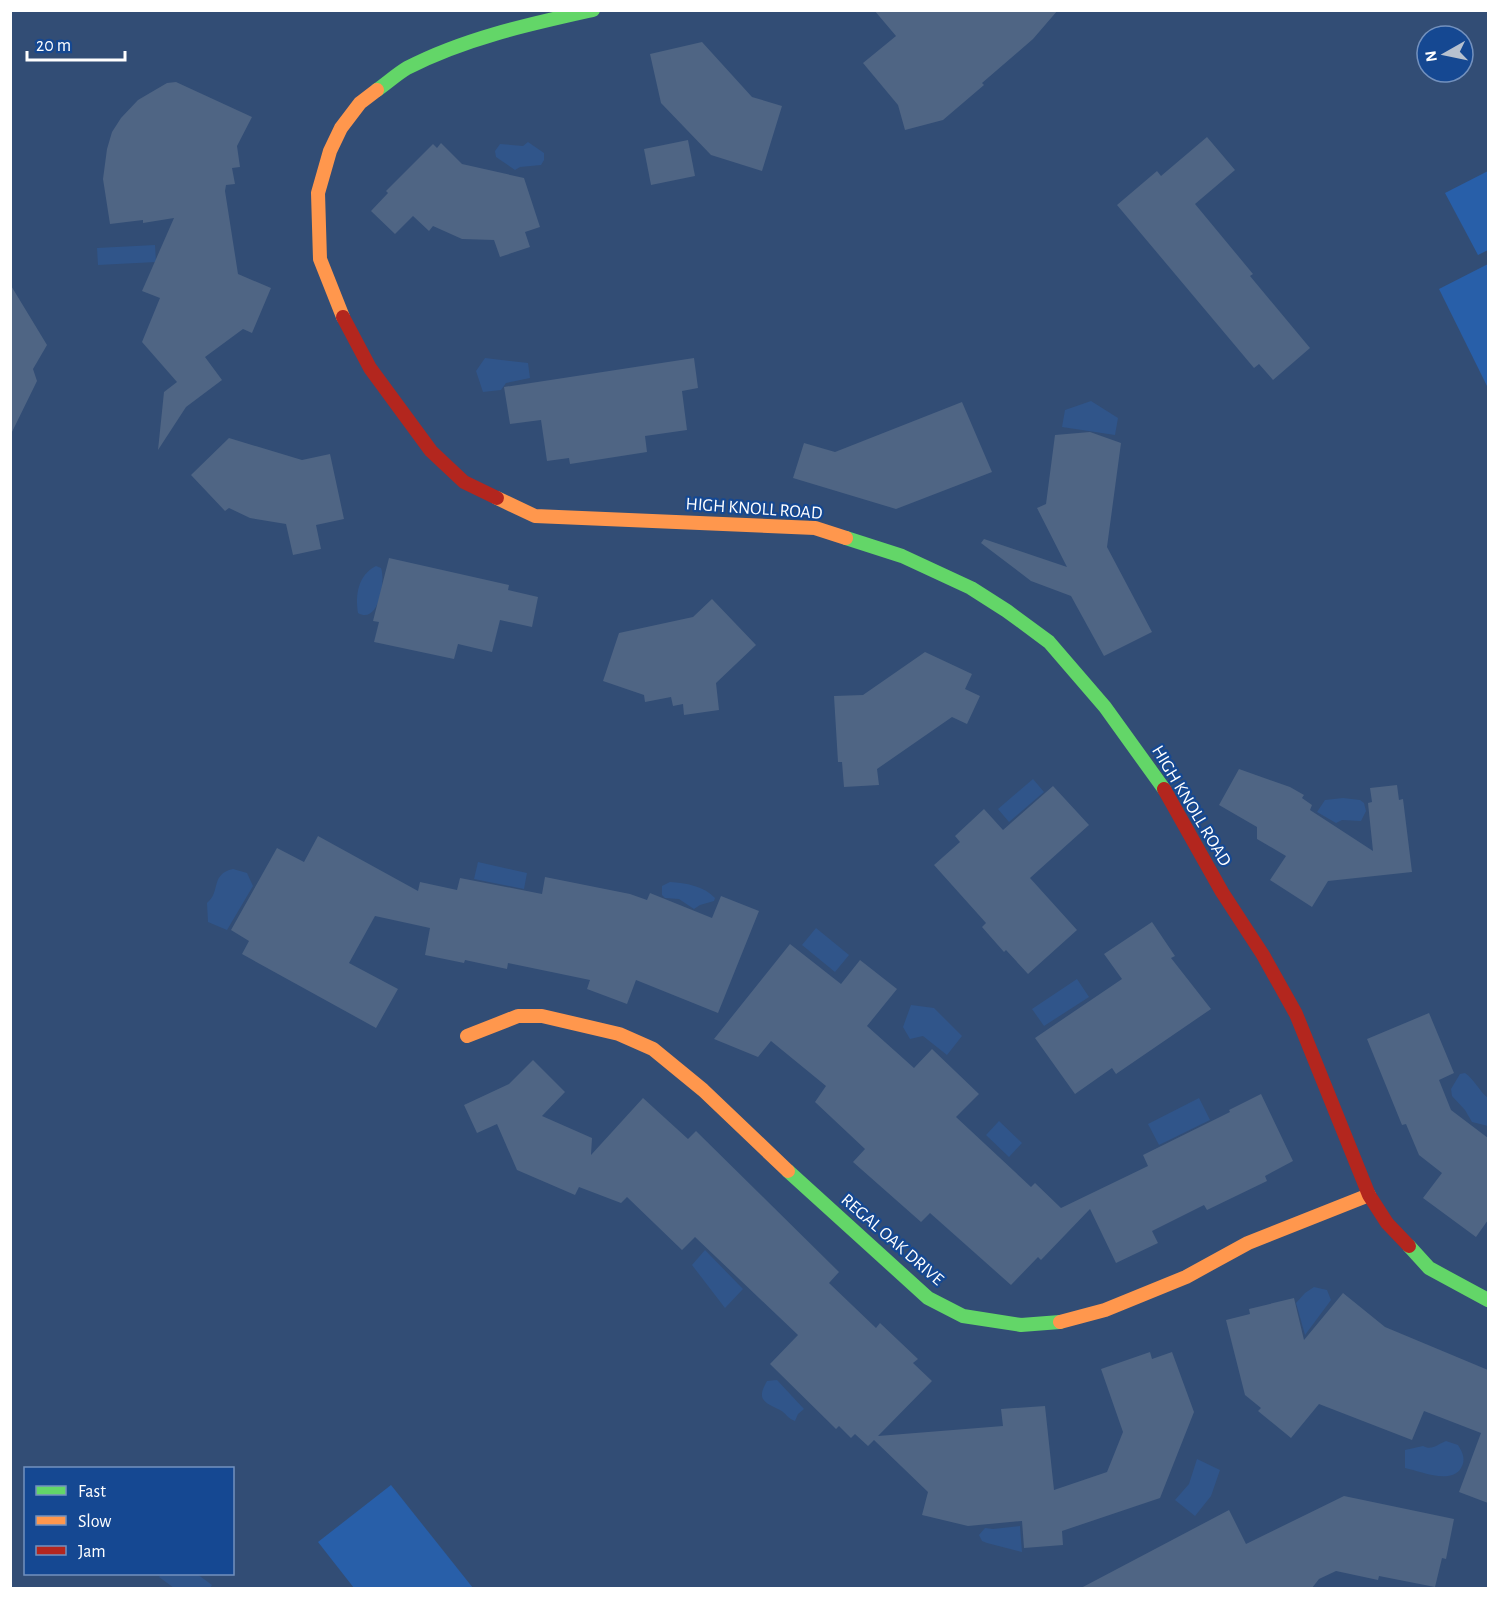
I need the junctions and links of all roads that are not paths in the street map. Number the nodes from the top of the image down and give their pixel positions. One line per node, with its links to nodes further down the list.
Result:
1 (593, 10): 3 (street, HIGH KNOLL ROAD)
2 (467, 1036): 3 (street, REGAL OAK DRIVE)
3 (1369, 1195): 4 (street, HIGH KNOLL ROAD)
4 (1488, 1299)

